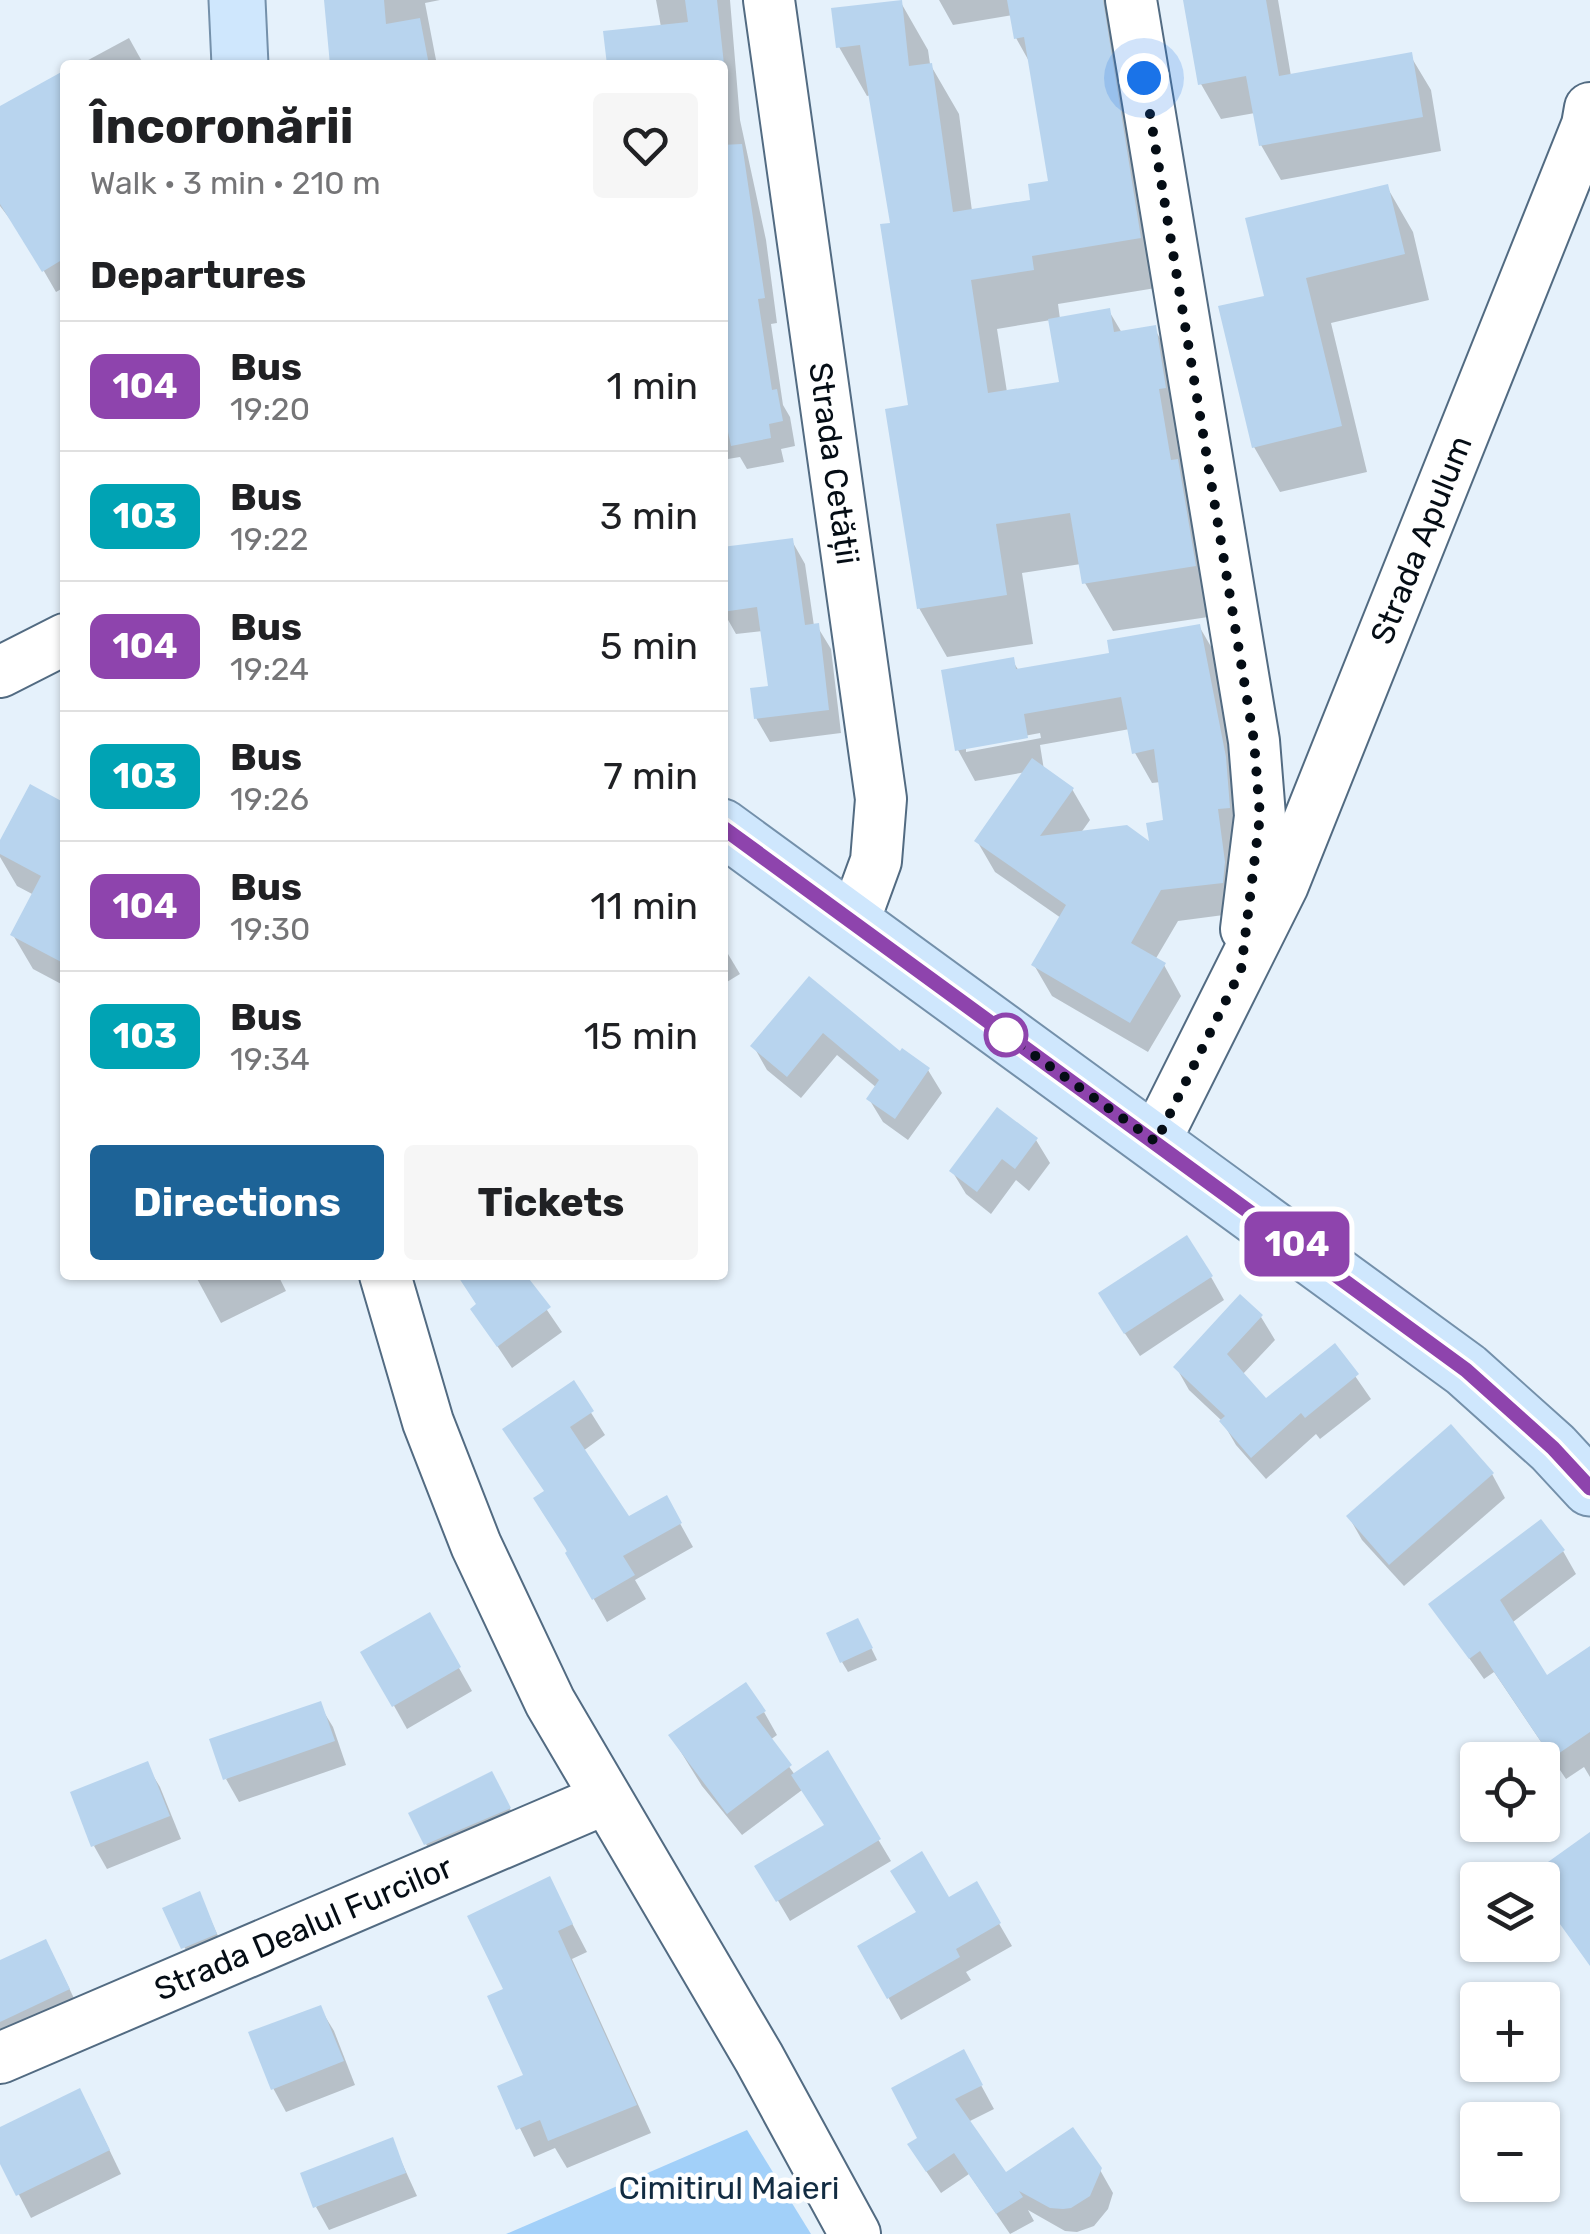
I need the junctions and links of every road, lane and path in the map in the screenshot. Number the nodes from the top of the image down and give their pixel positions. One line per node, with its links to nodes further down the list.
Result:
1 (237, 0): 4 (main road)
2 (769, 0): 9 (street, Strada Cetății)
3 (1131, 0): 10 (street, Strada Apulum)
4 (240, 60)
5 (1590, 108): 10 (street, Strada Apulum)
6 (60, 642): 7 (street)
7 (0, 672)
8 (728, 831): 9 (main road)
9 (853, 924): 11 (main road)
10 (1241, 970): 11 (street, Strada Apulum)
11 (1156, 1142): 13 (main road)
12 (386, 1280): 14 (street)
13 (1590, 1488)
14 (606, 1800): 15 (street, Strada Dealul Furcilor); 16 (street)
15 (0, 2058)
16 (854, 2234)

